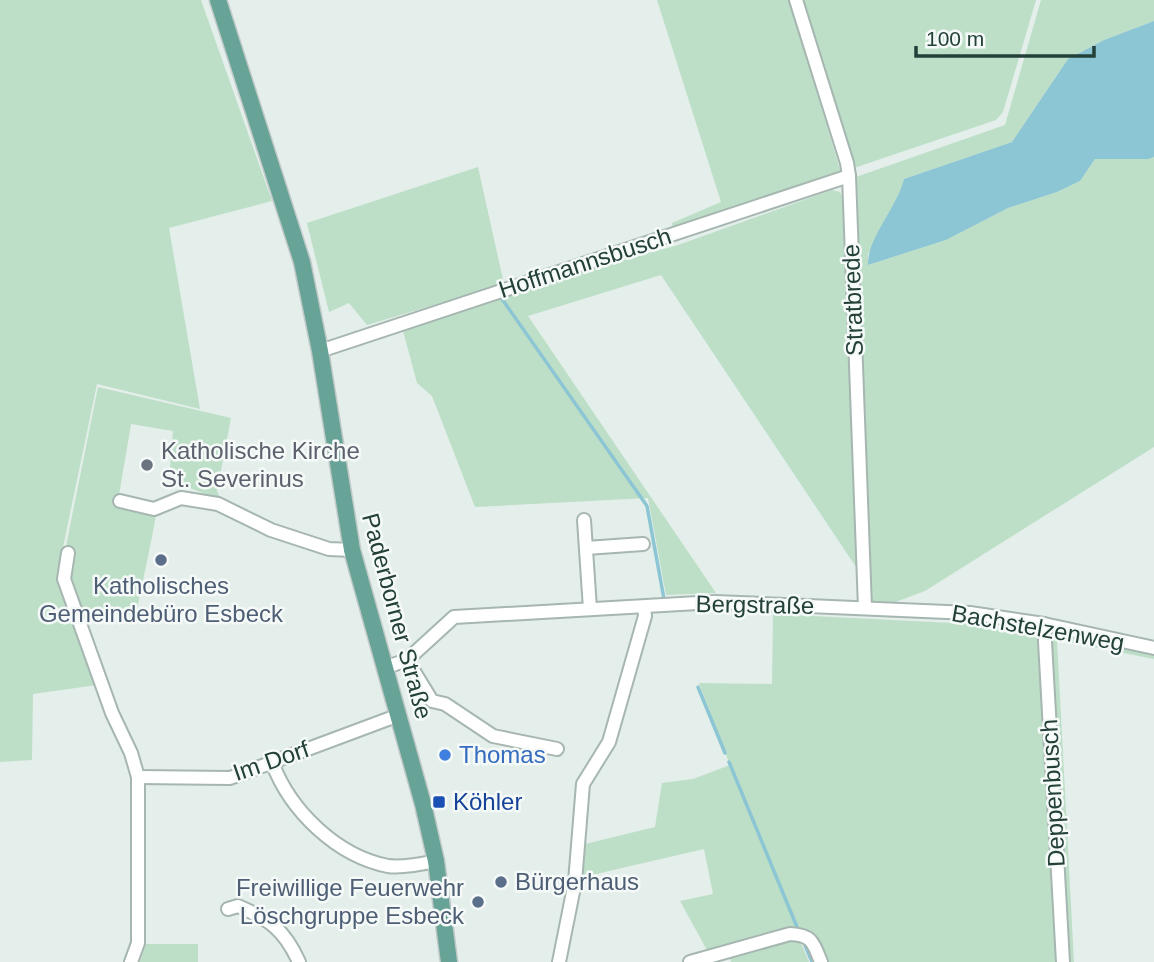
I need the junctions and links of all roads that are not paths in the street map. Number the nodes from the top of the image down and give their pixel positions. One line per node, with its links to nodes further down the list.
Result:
1 (218, 0): 4 (main road, Paderborner Straße)
2 (796, 0): 3 (street, Stratbrede)
3 (849, 176): 4 (street, Hoffmannsbusch); 12 (street, Stratbrede)
4 (320, 351): 9 (main road, Paderborner Straße)
5 (120, 502): 9 (street)
6 (584, 520): 8 (street)
7 (643, 544): 8 (street)
8 (586, 548): 13 (street)
9 (352, 550): 18 (main road, Paderborner Straße)
10 (68, 553): 22 (street)
11 (644, 607): 12 (street, Bergstraße); 13 (street, Bergstraße); 28 (street)
12 (865, 608): 14 (street, Bergstraße)
13 (590, 609): 17 (street, Bergstraße)
14 (921, 610): 15 (street, Bachstelzenweg)
15 (1044, 624): 16 (street, Bachstelzenweg); 31 (street, Deppenbusch)
16 (1154, 649)
17 (407, 660): 18 (street, Bergstraße); 20 (street)
18 (384, 668): 19 (main road, Paderborner Straße)
19 (399, 715): 21 (street, Im Dorf); 23 (main road, Paderborner Straße)
20 (557, 749)
21 (272, 762): 22 (street, Im Dorf); 23 (street)
22 (138, 777): 25 (street)
23 (436, 861): 27 (main road, Paderborner Straße)
24 (228, 909): 26 (street)
25 (131, 962)
26 (299, 962)
27 (449, 962)
28 (559, 962)
29 (690, 962): 30 (street)
30 (821, 962)
31 (1063, 962)

